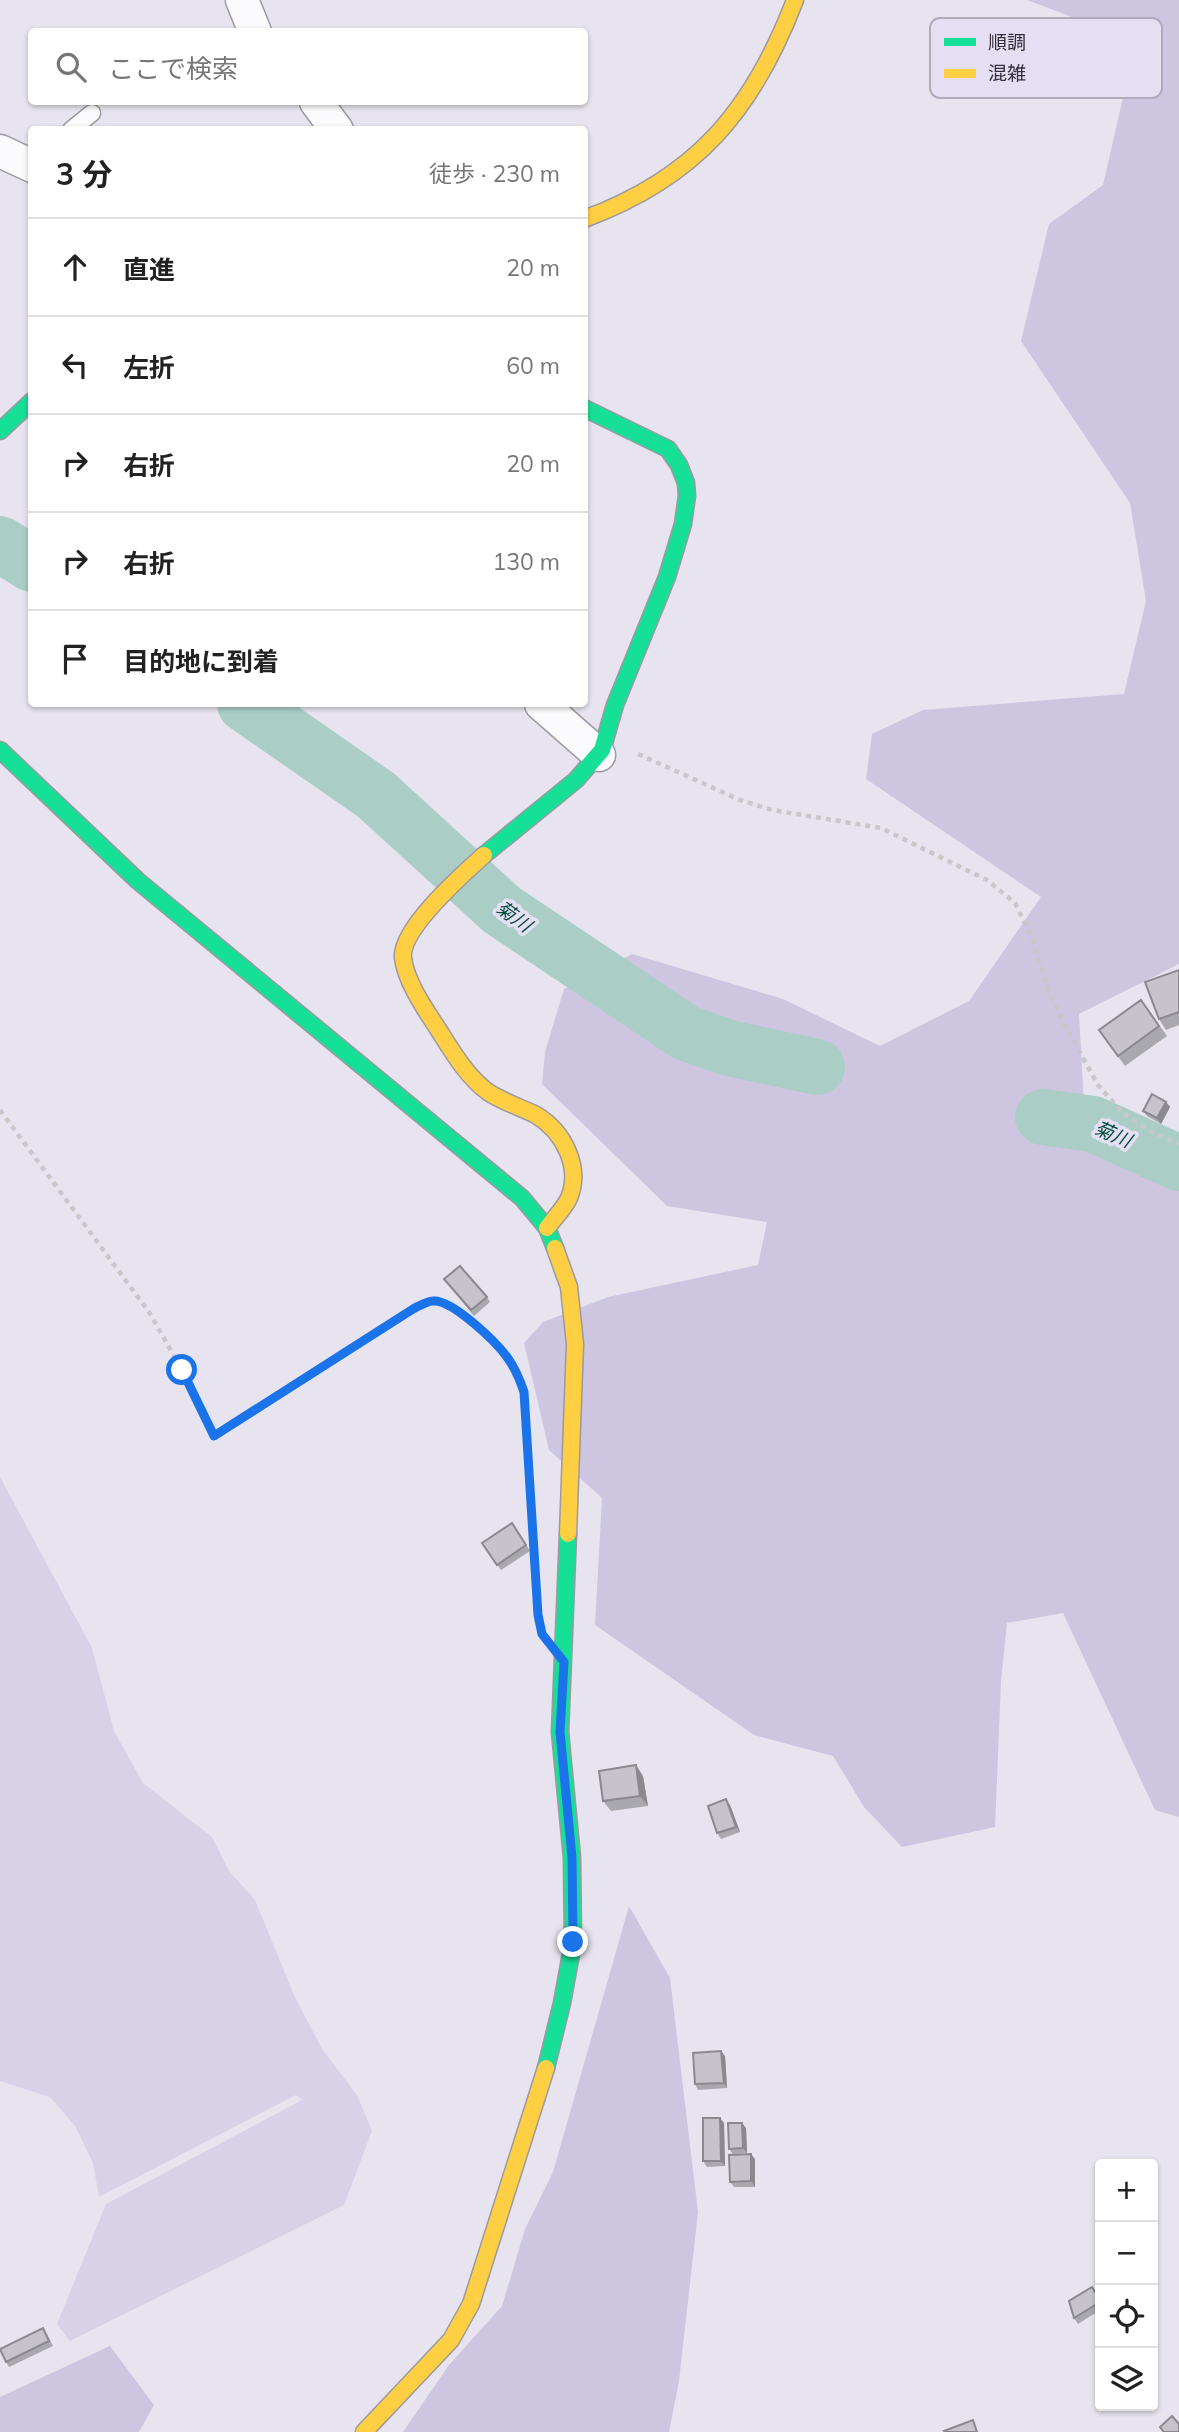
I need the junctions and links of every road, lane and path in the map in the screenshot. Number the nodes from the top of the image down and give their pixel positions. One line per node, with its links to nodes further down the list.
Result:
1 (242, 0): 3 (street)
2 (795, 0): 10 (street)
3 (253, 28)
4 (318, 105): 7 (street)
5 (92, 113): 6 (lane)
6 (76, 126)
7 (334, 126)
8 (0, 151): 9 (street)
9 (28, 164)
10 (588, 217)
11 (28, 405): 13 (street)
12 (588, 410): 15 (street)
13 (0, 431)
14 (545, 707): 15 (street)
15 (603, 747): 18 (path); 19 (street)
16 (0, 750): 19 (street)
17 (0, 1110): 20 (path)
18 (1179, 1144)
19 (547, 1228): 21 (street)
20 (532, 1512)
21 (363, 2432)

